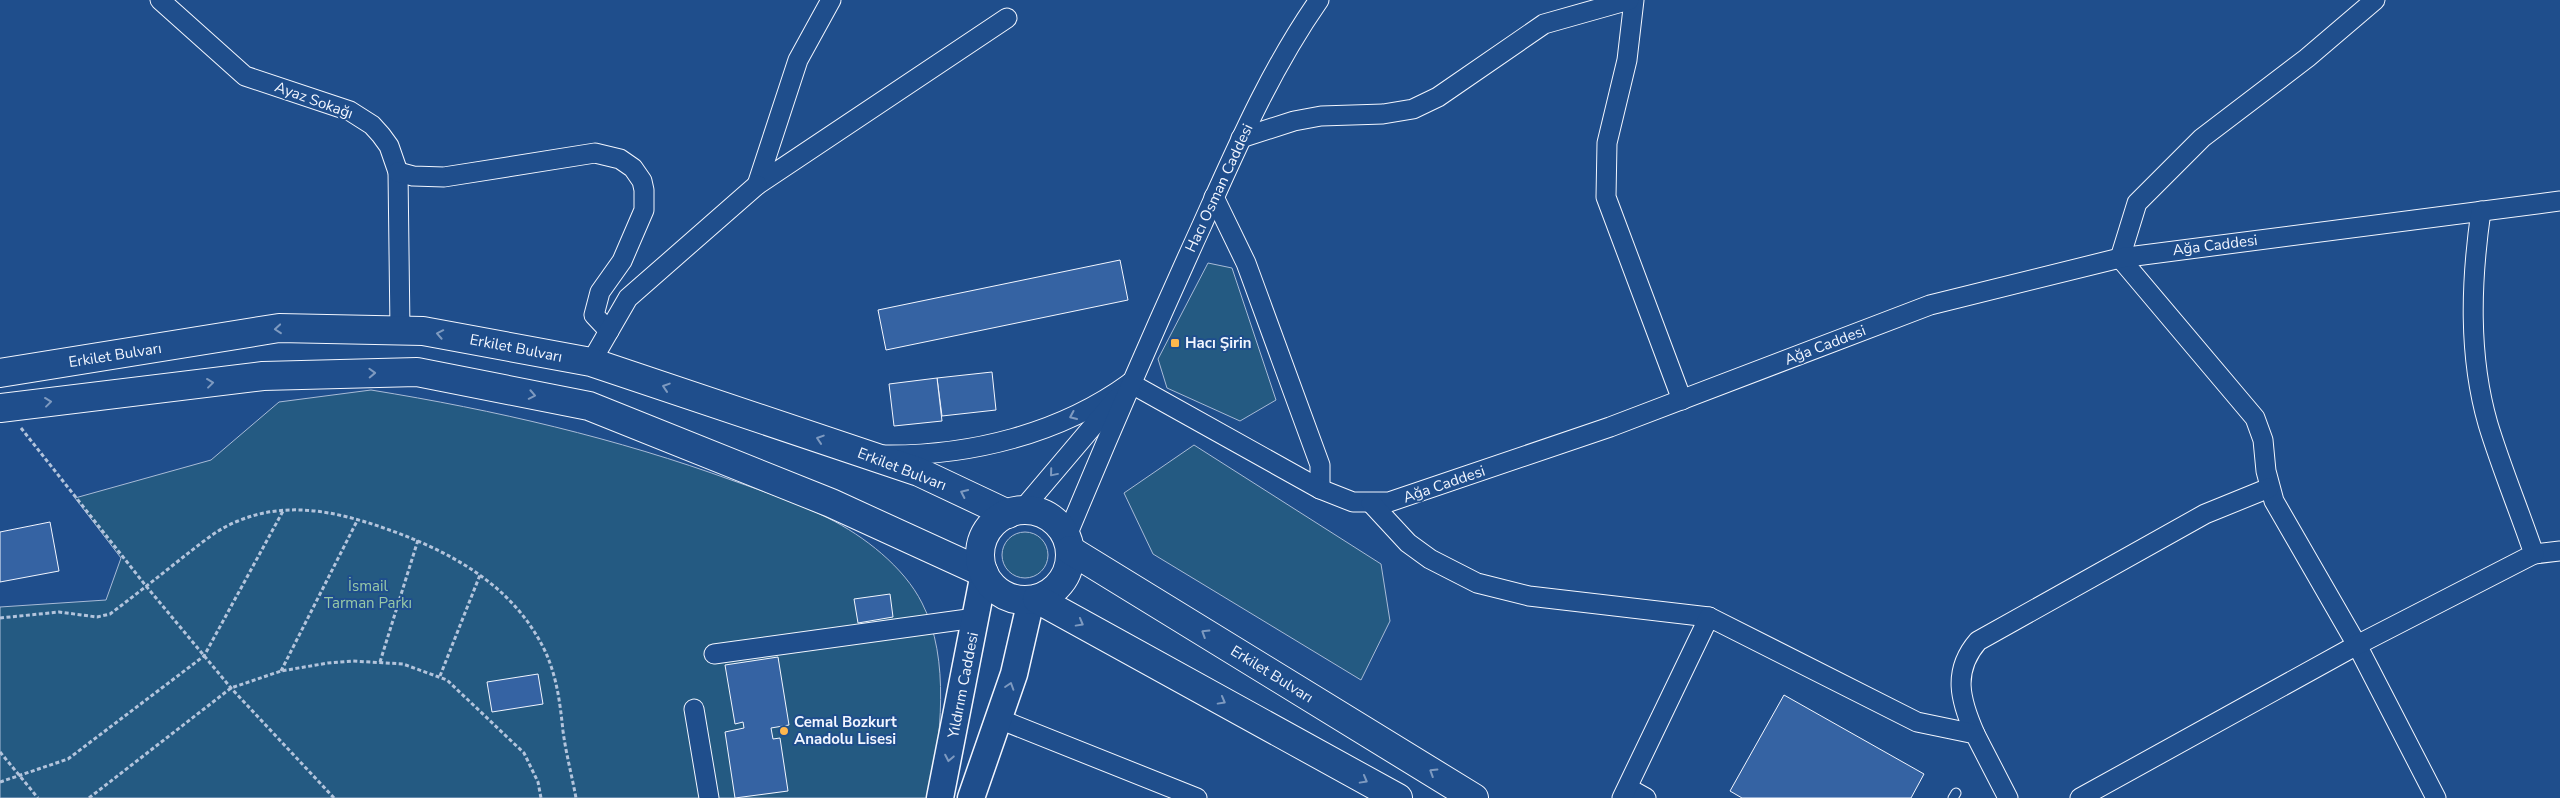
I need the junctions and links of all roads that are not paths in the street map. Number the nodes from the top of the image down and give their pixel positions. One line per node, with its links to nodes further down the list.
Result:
1 (160, 0): 9 (street, Ayaz Sokağı)
2 (831, 0): 10 (street)
3 (1319, 0): 8 (street, Hacı Osman Caddesi)
4 (1629, 0): 8 (street)
5 (1634, 0): 20 (street)
6 (2375, 0): 14 (street)
7 (1007, 18): 10 (street)
8 (1241, 138): 11 (street, Hacı Osman Caddesi)
9 (398, 172): 15 (street, Ayaz Sokağı); 16 (street)
10 (757, 185): 16 (street)
11 (1214, 197): 19 (street, Hacı Osman Caddesi); 24 (street)
12 (2560, 201): 13 (street, Ağa Caddesi)
13 (2481, 211): 14 (street, Ağa Caddesi); 29 (street)
14 (2120, 258): 20 (street, Ağa Caddesi); 23 (street)
15 (400, 330): 17 (main road, Erkilet Bulvarı, one-way to 15); 18 (main road, Erkilet Bulvarı, one-way to 18)
16 (609, 331): 17 (street)
17 (591, 362): 22 (main road, Erkilet Bulvarı, one-way to 17)
18 (0, 373)
19 (1130, 383): 22 (street, one-way to 22); 24 (street, Ağa Caddesi); 26 (street, one-way to 26); 27 (street)
20 (1682, 400): 25 (street, Ağa Caddesi)
21 (2, 407): 30 (main road, one-way to 30)
22 (866, 454): 26 (main road, Erkilet Bulvarı, one-way to 22)
23 (2269, 488): 34 (street); 38 (street)
24 (1320, 489): 25 (street, Ağa Caddesi)
25 (1371, 503): 32 (street)
26 (1014, 513): 27 (main road); 30 (main road)
27 (1068, 544): 31 (main road); 45 (main road, Erkilet Bulvarı, one-way to 27)
28 (2560, 551): 29 (street)
29 (2534, 554): 34 (street)
30 (984, 573): 31 (main road); 33 (street, Yıldırım Caddesi)
31 (1034, 599): 37 (street, one-way to 31); 44 (main road, one-way to 44)
32 (1709, 616): 38 (street); 39 (street)
33 (975, 618): 35 (street); 41 (street, Yıldırım Caddesi, one-way to 41)
34 (2357, 645): 48 (street); 49 (street)
35 (714, 654)
36 (694, 709): 40 (street)
37 (999, 719): 42 (street); 43 (street)
38 (1976, 734): 47 (street)
39 (1625, 793): 46 (street)
40 (709, 798)
41 (940, 798)
42 (972, 798)
43 (1198, 798)
44 (1398, 798)
45 (1474, 798)
46 (1646, 798)
47 (2008, 798)
48 (2080, 798)
49 (2436, 798)

